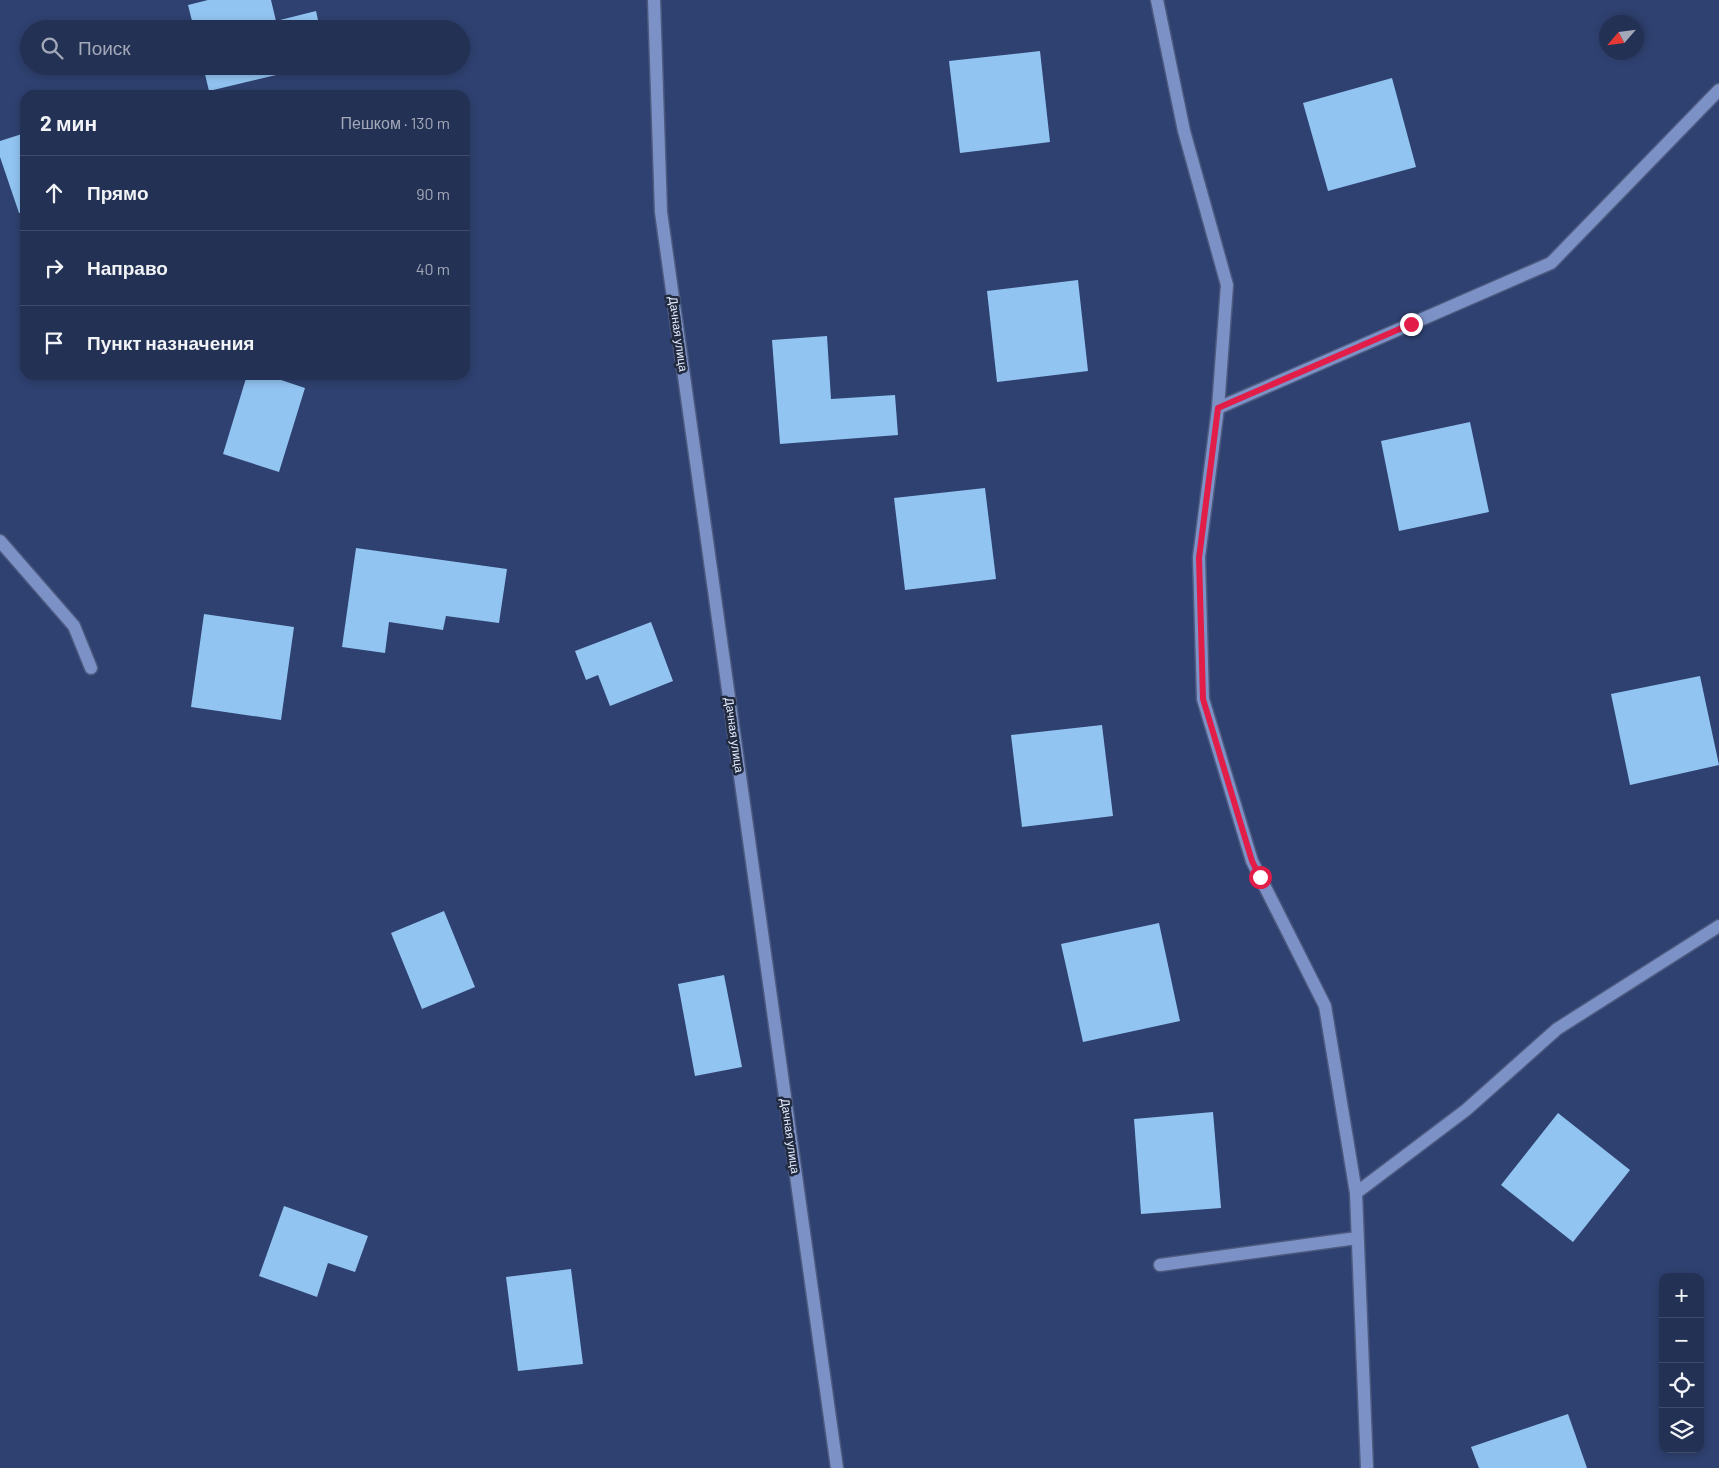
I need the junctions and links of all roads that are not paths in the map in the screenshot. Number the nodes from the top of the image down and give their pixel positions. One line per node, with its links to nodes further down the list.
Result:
1 (654, 0): 11 (street, Дачная улица)
2 (1157, 0): 4 (street)
3 (1719, 90): 4 (street)
4 (1218, 408): 8 (street)
5 (0, 541): 6 (street)
6 (91, 668)
7 (1719, 926): 8 (street)
8 (1356, 1193): 9 (street)
9 (1357, 1238): 10 (street); 12 (street)
10 (1160, 1265)
11 (837, 1468)
12 (1367, 1468)

